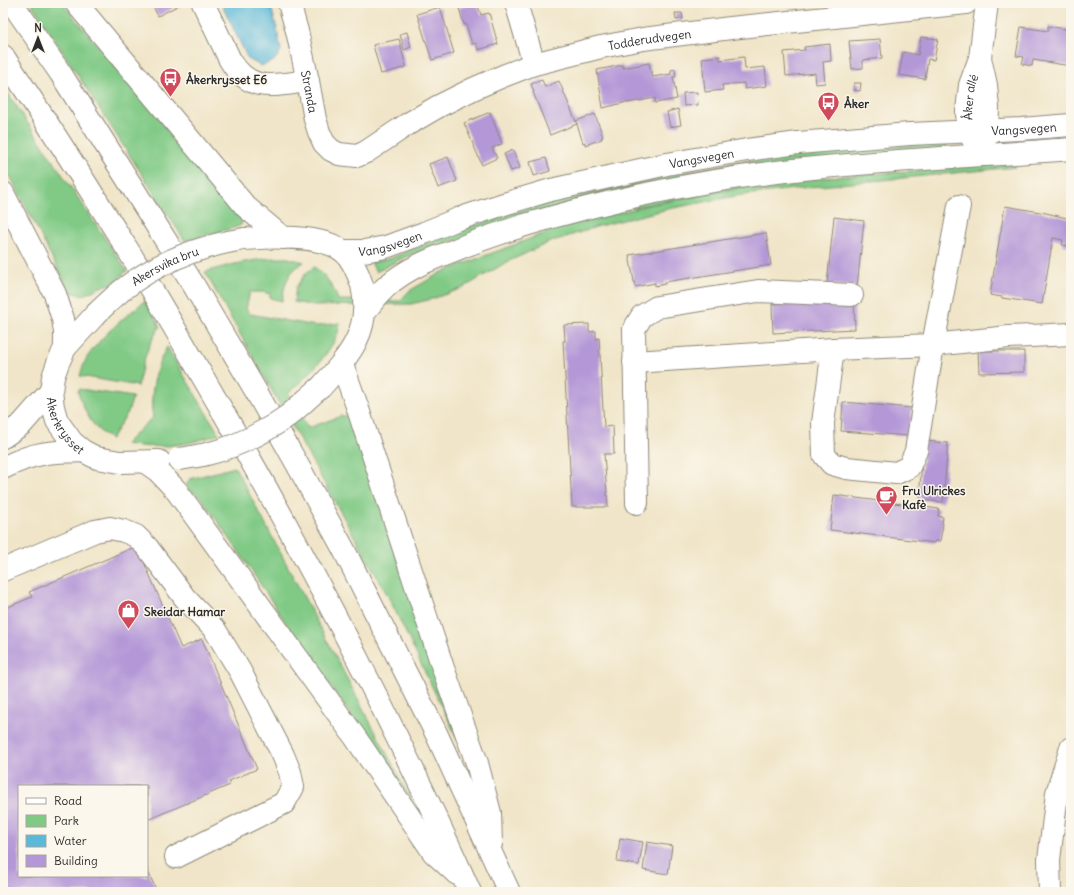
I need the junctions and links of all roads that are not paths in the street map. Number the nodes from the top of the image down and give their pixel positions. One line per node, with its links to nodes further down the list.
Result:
1 (12, 3): 37 (main road)
2 (76, 3): 18 (main road)
3 (204, 3): 10 (main road)
4 (289, 3): 10 (main road, Stranda)
5 (516, 3): 9 (main road)
6 (966, 3): 9 (main road, Todderudvegen)
7 (987, 3): 12 (main road, Åker allé)
8 (3, 56): 39 (main road)
9 (534, 64): 15 (main road, Todderudvegen)
10 (308, 81): 15 (main road, Stranda)
11 (1071, 125): 12 (main road, Vangsvegen)
12 (978, 131): 14 (main road, Åker allé); 19 (main road, Vangsvegen)
13 (1071, 149): 14 (main road, Vangsvegen)
14 (982, 155): 21 (main road, Vangsvegen)
15 (357, 156)
16 (3, 193): 25 (main road)
17 (960, 206): 24 (main road)
18 (283, 238): 19 (main road); 22 (main road, Akersvika bru, bridge)
19 (343, 251): 21 (main road)
20 (852, 295): 27 (main road)
21 (365, 312): 28 (main road)
22 (96, 314): 25 (main road, Akerkrysset)
23 (1071, 334): 24 (main road)
24 (933, 345): 26 (main road); 26 (main road)
25 (65, 348): 29 (main road, Akerkrysset)
26 (833, 348): 27 (main road)
27 (634, 362): 34 (main road)
28 (342, 364): 32 (main road, Akerkrysset, bridge); 37 (main road)
29 (51, 391): 30 (main road); 31 (main road, Akerkrysset)
30 (3, 437)
31 (83, 451): 32 (main road, Akerkrysset); 33 (main road)
32 (145, 462): 39 (main road)
33 (3, 468)
34 (637, 503)
35 (3, 570): 38 (main road)
36 (1071, 748): 41 (main road)
37 (492, 853): 40 (main road)
38 (176, 856)
39 (467, 886)
40 (508, 892)
41 (1050, 892)

